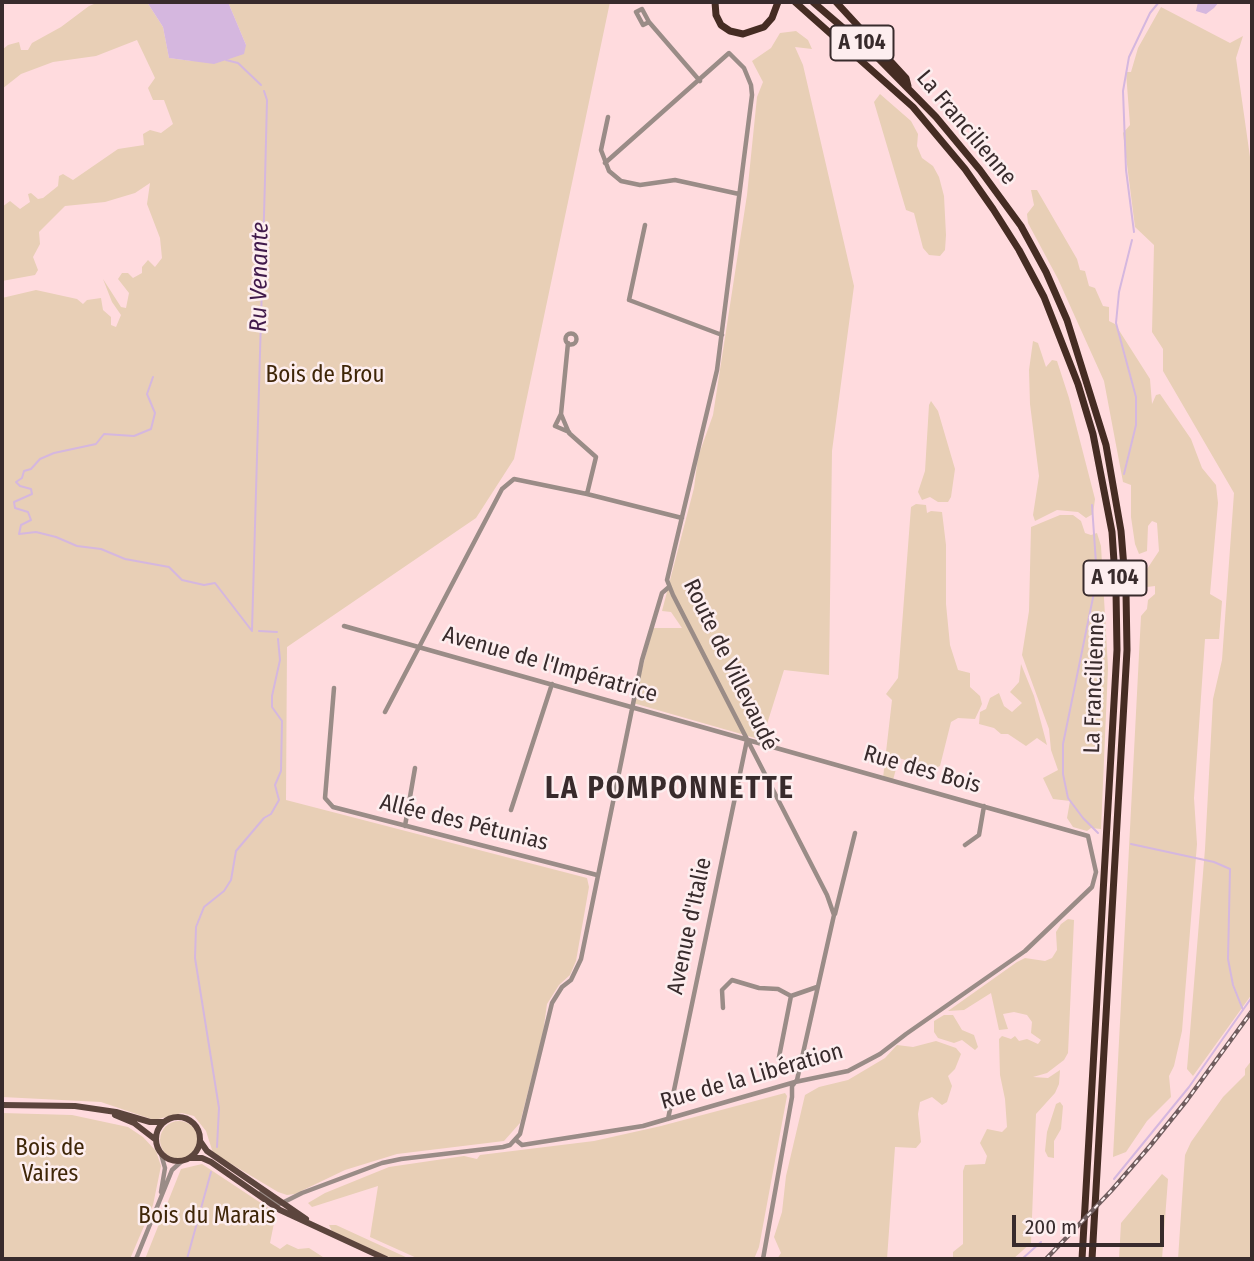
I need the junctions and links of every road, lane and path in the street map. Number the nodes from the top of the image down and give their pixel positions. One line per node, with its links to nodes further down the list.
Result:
1 (715, 2): 5 (highway)
2 (795, 2): 56 (highway, La Francilienne / A 104)
3 (813, 2): 8 (highway, La Francilienne / A 104)
4 (836, 2): 8 (highway)
5 (777, 5)
6 (649, 22): 7 (street)
7 (700, 81): 10 (street); 11 (street, Route de Villevaudé)
8 (908, 88): 57 (highway, La Francilienne / A 104)
9 (608, 117): 10 (street)
10 (605, 163): 11 (street)
11 (739, 194): 13 (street, Route de Villevaudé)
12 (645, 225): 13 (street)
13 (722, 334): 16 (street, Route de Villevaudé)
14 (568, 343): 15 (street)
15 (587, 494): 16 (street); 19 (street)
16 (682, 519): 17 (street, Route de Villevaudé)
17 (668, 587): 22 (street); 24 (street, Route de Villevaudé)
18 (344, 625): 19 (street, Avenue de l'Impératrice)
19 (418, 646): 20 (street, Avenue de l'Impératrice); 23 (street)
20 (552, 684): 22 (street, Avenue de l'Impératrice); 27 (street)
21 (334, 688): 28 (street, Allée des Pétunias)
22 (631, 707): 24 (street, Avenue de l'Impératrice); 32 (street)
23 (384, 712)
24 (747, 739): 26 (street, Rue des Bois); 33 (street, Route de Villevaudé); 41 (street, Avenue d'Italie)
25 (415, 768): 28 (street)
26 (984, 806): 30 (street); 31 (street, Rue des Bois)
27 (512, 810)
28 (405, 826): 32 (street, Allée des Pétunias)
29 (855, 833): 33 (street)
30 (965, 845)
31 (1096, 872): 38 (street, Rue de la Libération)
32 (597, 875): 44 (street)
33 (834, 915): 34 (street)
34 (817, 987): 35 (street); 38 (street)
35 (791, 996): 36 (street); 37 (street)
36 (723, 1008)
37 (779, 1057)
38 (795, 1082): 41 (street, Rue de la Libération); 55 (street)
39 (2, 1105): 40 (main road)
40 (96, 1109): 42 (main road); 43 (main road)
41 (668, 1119): 44 (street, Rue de la Libération)
42 (163, 1122): 43 (main road); 45 (main road)
43 (156, 1140): 46 (main road)
44 (516, 1140): 51 (street, Rue de la Libération)
45 (201, 1142): 47 (main road); 51 (main road)
46 (161, 1154): 48 (main road); 50 (street)
47 (191, 1158): 48 (main road); 49 (main road)
48 (182, 1161): 50 (street)
49 (246, 1187): 51 (street); 52 (main road)
50 (160, 1200): 53 (street)
51 (282, 1203): 52 (main road)
52 (319, 1228): 54 (main road)
53 (136, 1259)
54 (386, 1259)
55 (763, 1259)
56 (1082, 1259)
57 (1092, 1259)

